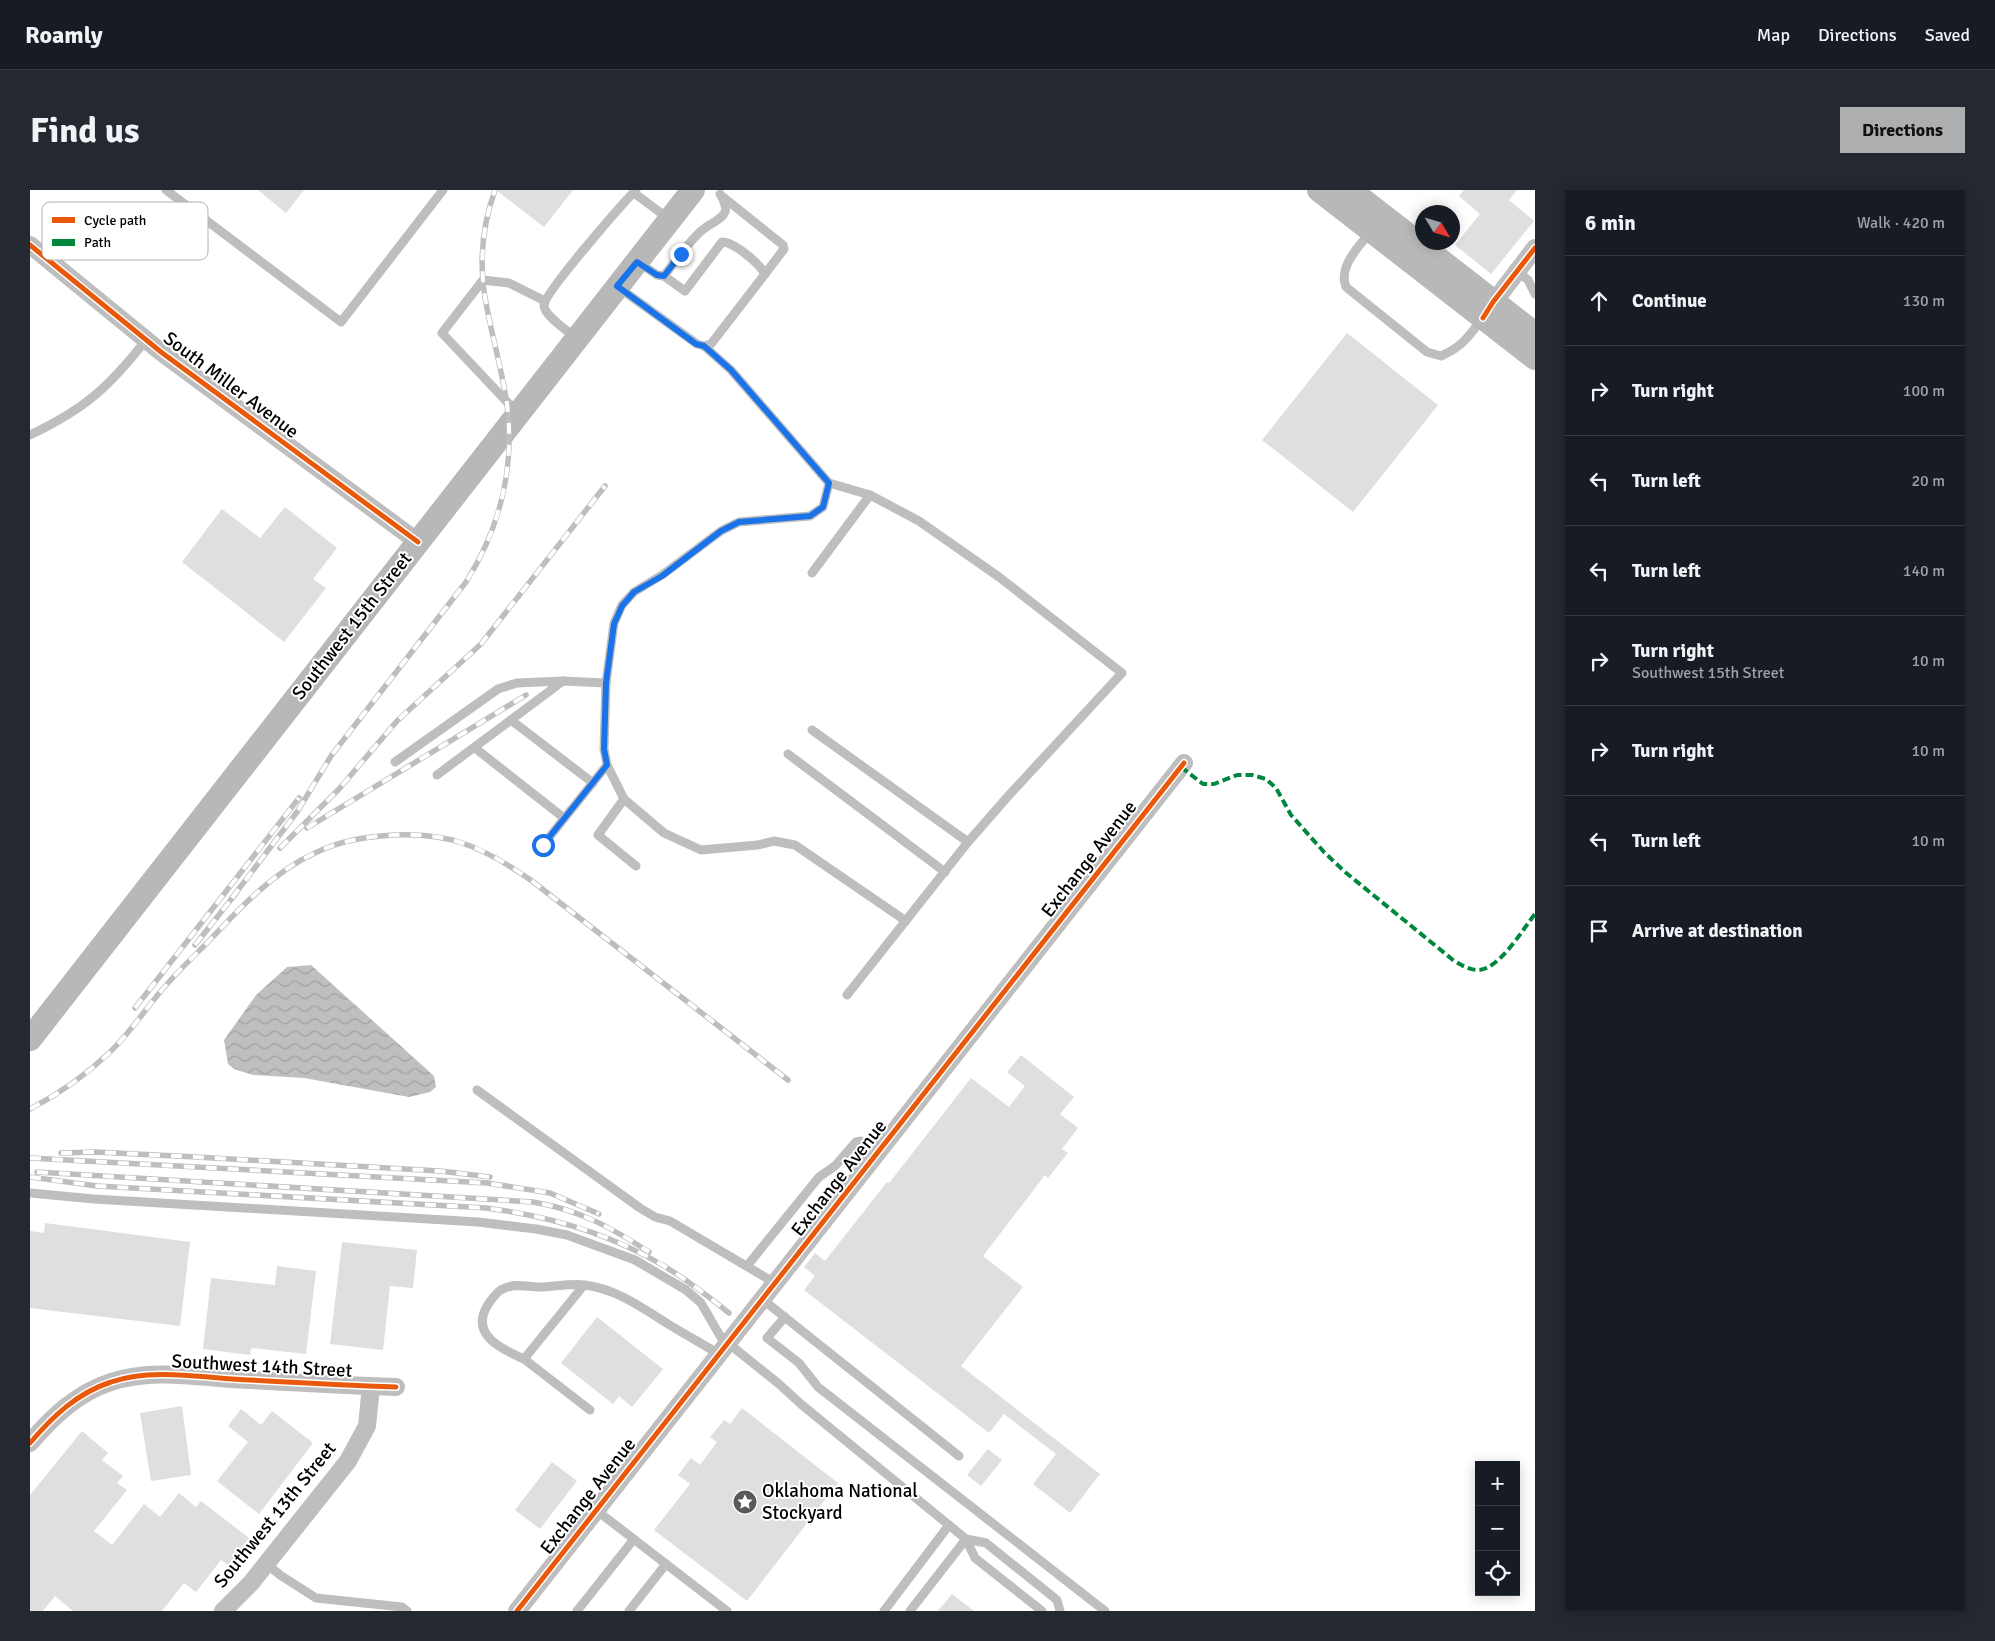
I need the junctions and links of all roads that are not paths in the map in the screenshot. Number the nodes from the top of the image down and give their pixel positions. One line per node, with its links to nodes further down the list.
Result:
1 (166, 190): 8 (lane)
2 (443, 190): 10 (lane)
3 (693, 190): 9 (main road, Southwest 15th Street)
4 (1319, 190): 11 (main road)
5 (1350, 190): 23 (main road)
6 (635, 191): 9 (lane); 22 (lane)
7 (718, 192): 18 (lane); 19 (lane)
8 (182, 202)
9 (670, 220): 16 (main road, Southwest 15th Street)
10 (208, 222)
11 (1371, 231): 23 (main road); 23 (lane)
12 (30, 246): 14 (street, South Miller Avenue)
13 (1535, 248): 17 (street)
14 (42, 256)
15 (47, 260): 26 (street, South Miller Avenue)
16 (637, 262): 19 (lane); 20 (main road, Southwest 15th Street)
17 (1517, 271): 21 (lane); 23 (street)
18 (765, 274): 19 (lane); 27 (lane)
19 (664, 276)
20 (617, 286): 25 (main road, Southwest 15th Street); 27 (lane)
21 (1535, 294)
22 (545, 300): 25 (lane); 29 (lane)
23 (1488, 310): 24 (main road); 28 (main road)
24 (1535, 334)
25 (577, 338): 29 (main road, Southwest 15th Street)
26 (146, 340): 30 (lane); 33 (street, South Miller Avenue)
27 (704, 346): 31 (lane)
28 (1535, 358)
29 (519, 413): 33 (main road, Southwest 15th Street)
30 (30, 435)
31 (829, 483): 32 (lane); 36 (lane)
32 (870, 495): 34 (lane); 48 (lane)
33 (418, 542): 54 (main road, Southwest 15th Street)
34 (812, 573)
35 (563, 681): 36 (lane); 37 (lane); 41 (lane)
36 (606, 683): 43 (lane)
37 (511, 720): 39 (lane); 45 (lane)
38 (812, 730): 48 (lane)
39 (475, 748): 44 (lane); 47 (lane)
40 (788, 754): 51 (lane)
41 (395, 762)
42 (1184, 763): 56 (street, Exchange Avenue)
43 (607, 765): 45 (lane); 46 (lane)
44 (437, 775)
45 (593, 783): 47 (lane)
46 (624, 800): 50 (lane); 52 (lane)
47 (564, 818): 49 (lane)
48 (968, 842): 51 (lane)
49 (543, 845)
50 (636, 866)
51 (945, 872): 52 (lane)
52 (906, 921): 53 (lane)
53 (847, 994)
54 (30, 1039)
55 (477, 1090): 58 (lane)
56 (877, 1154): 58 (lane); 59 (street, Exchange Avenue)
57 (30, 1192): 63 (lane)
58 (747, 1266): 59 (lane)
59 (775, 1283): 61 (street, Exchange Avenue)
60 (584, 1285): 63 (lane); 64 (lane); 64 (lane)
61 (762, 1299): 62 (lane); 63 (street, Exchange Avenue)
62 (785, 1316): 69 (lane); 86 (lane)
63 (724, 1348): 70 (street, Exchange Avenue); 71 (lane)
64 (524, 1359): 67 (lane)
65 (370, 1386): 66 (street, Southwest 14th Street); 68 (street, Southwest 14th Street); 74 (street, Southwest 13th Street)
66 (396, 1387)
67 (590, 1410)
68 (30, 1443)
69 (959, 1456)
70 (596, 1510): 72 (lane); 78 (street, Exchange Avenue)
71 (949, 1525): 73 (lane); 82 (lane)
72 (634, 1539): 75 (lane); 79 (lane)
73 (966, 1539): 83 (lane); 84 (lane); 85 (lane)
74 (267, 1564): 76 (street, Southwest 13th Street); 77 (lane)
75 (666, 1564): 80 (lane); 81 (lane)
76 (223, 1611)
77 (407, 1611)
78 (517, 1611)
79 (577, 1611)
80 (629, 1611)
81 (727, 1611)
82 (884, 1611)
83 (910, 1611)
84 (1042, 1611)
85 (1060, 1611)
86 (1105, 1611)

